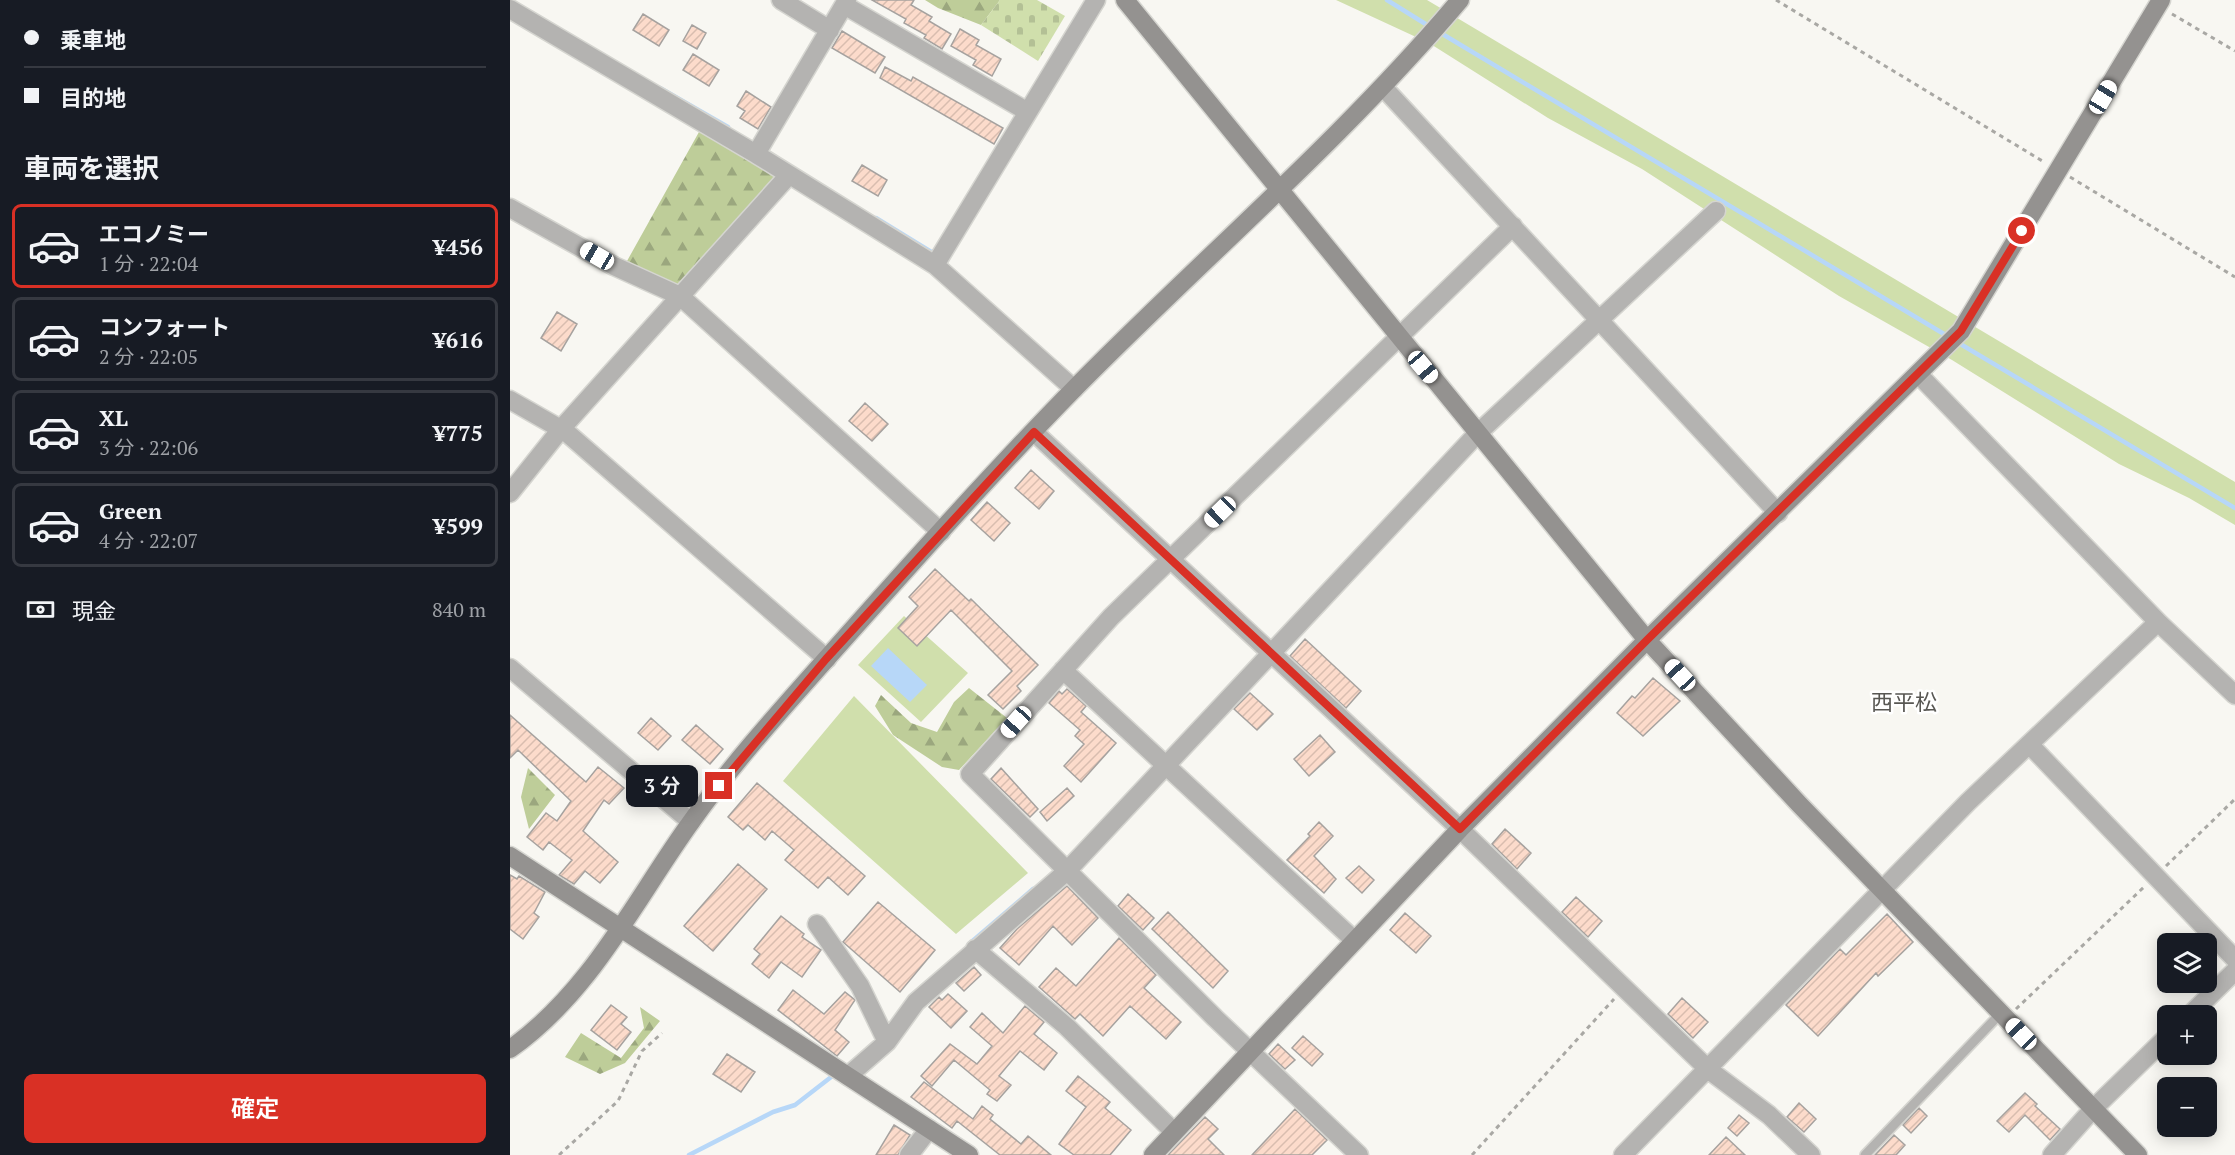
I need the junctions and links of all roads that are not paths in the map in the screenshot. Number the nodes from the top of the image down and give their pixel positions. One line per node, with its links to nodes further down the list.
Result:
1 (781, 0): 8 (street)
2 (1096, 0): 10 (street)
3 (1125, 0): 13 (street)
4 (1460, 0): 9 (street)
5 (845, 3): 8 (street); 10 (street)
6 (2160, 3): 21 (street)
7 (510, 9): 11 (street)
8 (830, 30): 11 (street)
9 (1383, 87): 13 (street); 16 (street)
10 (1029, 111): 17 (street)
11 (756, 154): 12 (street)
12 (789, 175): 17 (street); 18 (street)
13 (1280, 190): 20 (street); 22 (street)
14 (510, 208): 18 (street)
15 (1716, 211): 19 (street)
16 (1513, 226): 19 (street); 20 (street)
17 (935, 265): 22 (street)
18 (680, 297): 24 (street); 29 (street)
19 (1599, 320): 26 (street); 28 (street)
20 (1399, 338): 26 (street); 30 (street)
21 (1918, 375): 28 (street); 31 (street)
22 (1074, 390): 25 (street)
23 (510, 400): 24 (street)
24 (561, 429): 27 (street); 34 (street)
25 (1034, 432): 29 (street); 30 (street)
26 (1477, 434): 32 (street); 33 (street)
27 (510, 493)
28 (1778, 513): 32 (street)
29 (941, 532): 34 (street)
30 (1171, 559): 33 (street); 36 (street)
31 (2158, 622): 37 (street); 38 (street)
32 (1647, 640): 41 (street); 44 (street)
33 (1270, 653): 39 (street); 41 (street)
34 (826, 659): 40 (street)
35 (510, 668): 40 (street)
36 (1063, 670): 39 (street); 43 (street)
37 (2235, 695)
38 (2029, 744): 44 (street); 49 (street)
39 (1166, 765): 43 (street); 47 (street)
40 (691, 822): 46 (street)
41 (1460, 829): 47 (street); 57 (street)
42 (510, 856): 46 (street)
43 (1066, 872): 48 (street); 56 (street)
44 (1882, 889): 52 (street); 57 (street)
45 (817, 924): 53 (street)
46 (622, 928): 55 (street); 58 (street)
47 (1354, 940): 56 (street)
48 (975, 949): 53 (street); 61 (street)
49 (2235, 959)
50 (2235, 971): 51 (street)
51 (2200, 1005)
52 (2004, 1016): 59 (street); 68 (lane)
53 (887, 1042): 58 (street)
54 (2157, 1047): 59 (street)
55 (510, 1049)
56 (1249, 1051): 61 (street); 65 (street)
57 (1709, 1070): 66 (street); 67 (street)
58 (848, 1076): 60 (street)
59 (2093, 1109): 69 (street); 70 (street)
60 (929, 1129): 62 (street); 63 (street)
61 (1174, 1132): 64 (street)
62 (909, 1155)
63 (969, 1155)
64 (1153, 1155)
65 (1359, 1155)
66 (1623, 1155)
67 (1811, 1155)
68 (1865, 1155)
69 (2052, 1155)
70 (2138, 1155)

